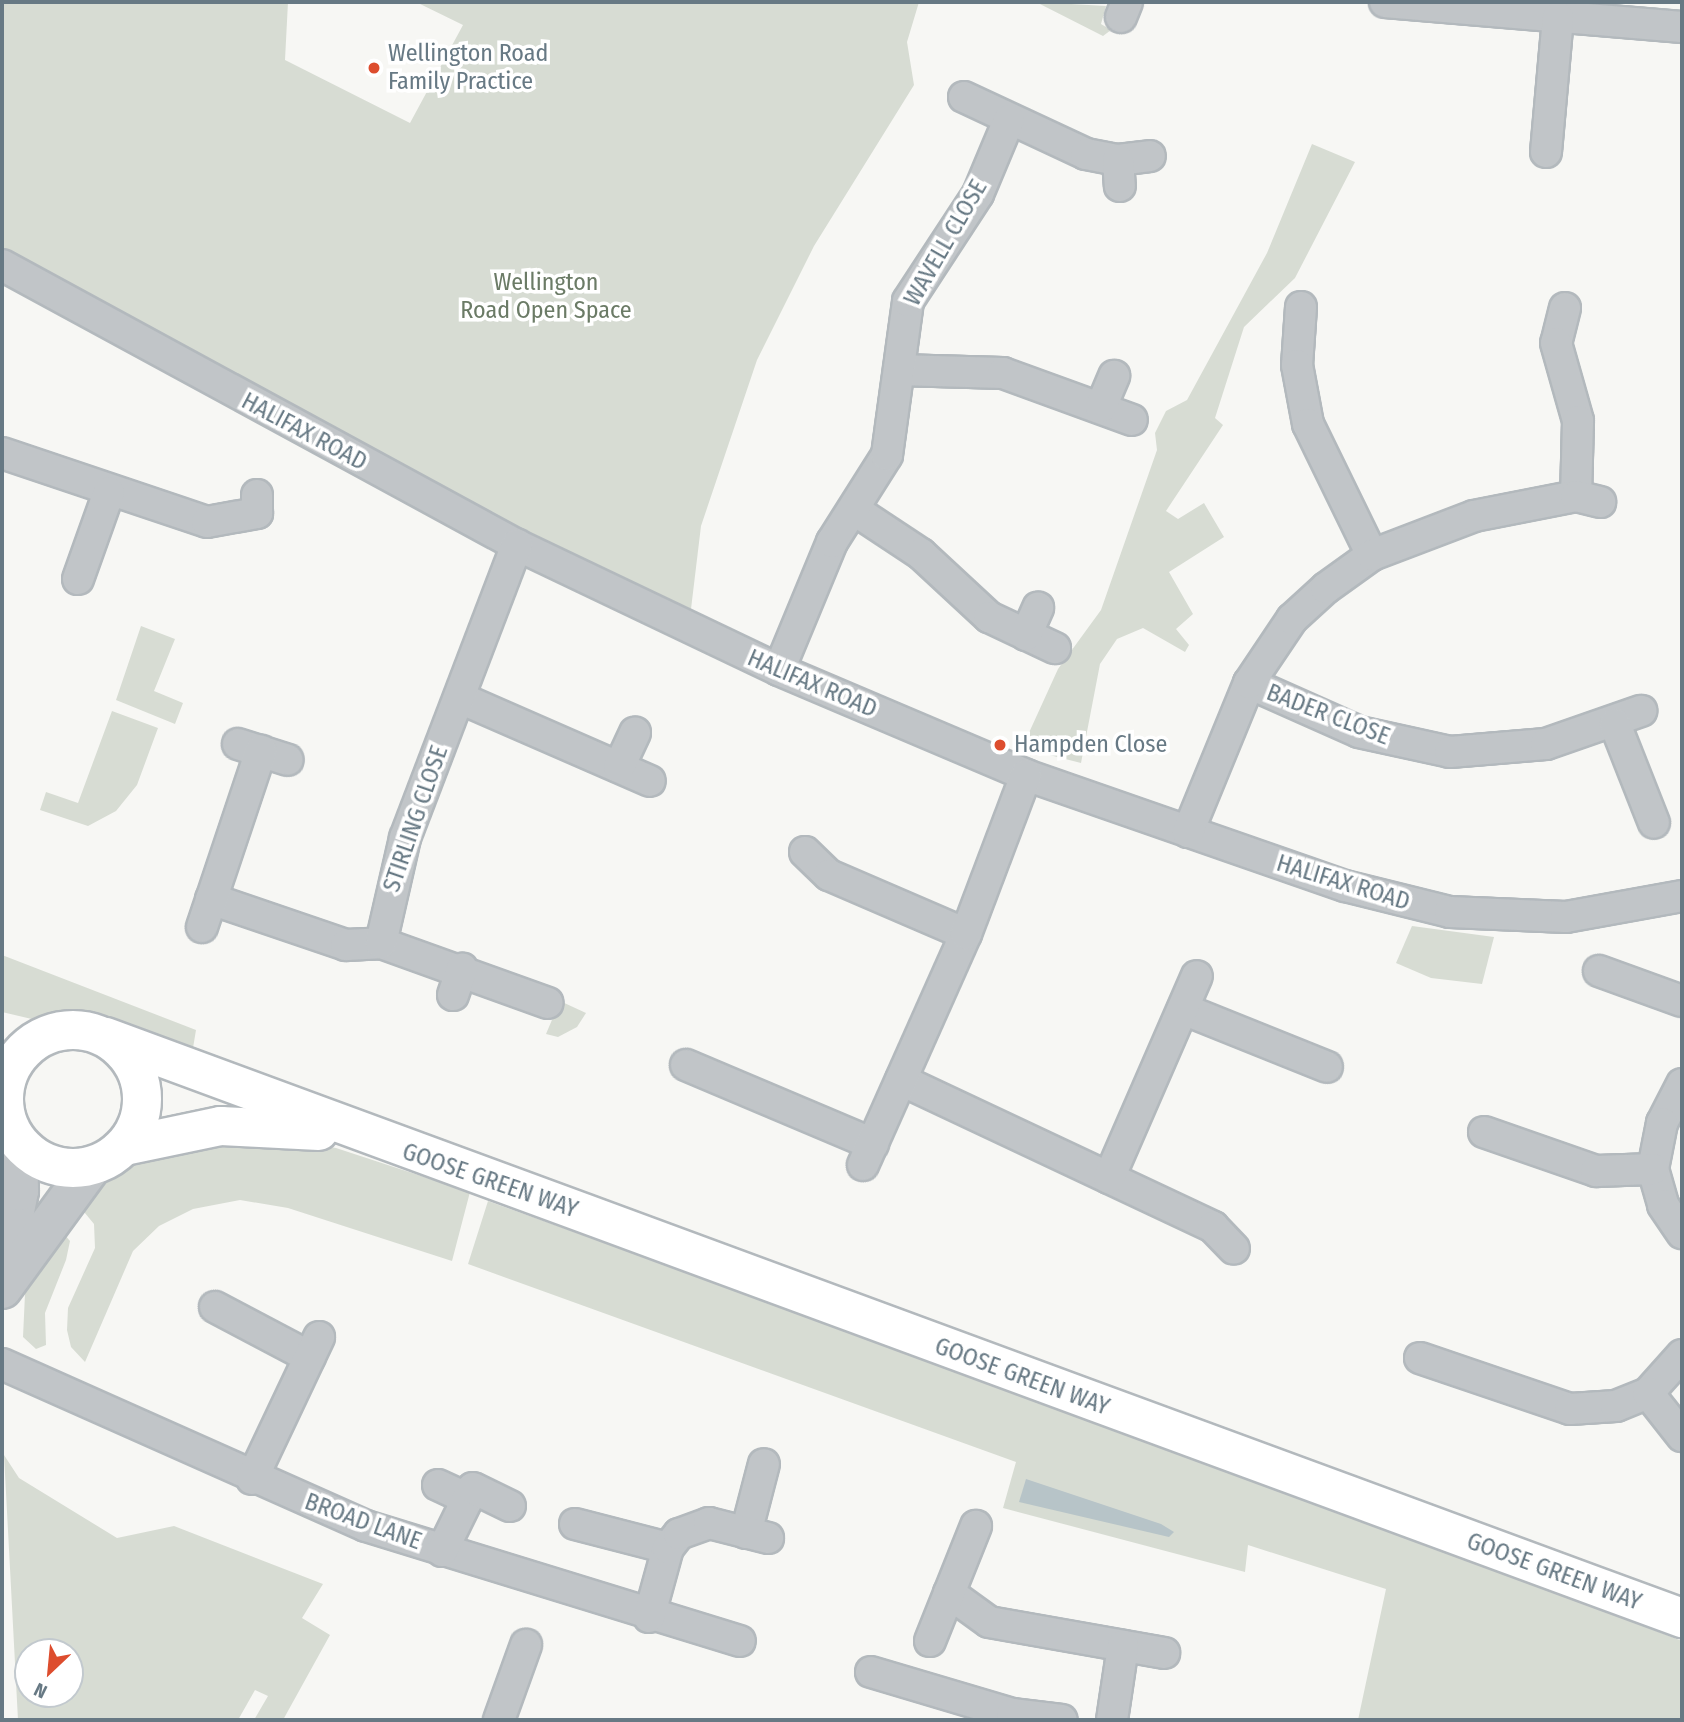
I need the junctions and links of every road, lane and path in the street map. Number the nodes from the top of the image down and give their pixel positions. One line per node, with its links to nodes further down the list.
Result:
1 (1385, 2): 2 (street)
2 (1558, 18): 3 (street); 6 (street)
3 (1682, 27)
4 (964, 97): 5 (street)
5 (1009, 120): 7 (street); 11 (street, WAVELL CLOSE)
6 (1545, 152)
7 (1150, 156)
8 (2, 265): 19 (street, HALIFAX ROAD)
9 (1301, 307): 20 (street)
10 (1565, 308): 20 (street, BADER CLOSE)
11 (899, 370): 13 (street); 18 (street, WAVELL CLOSE)
12 (1114, 376): 13 (street)
13 (1101, 407): 14 (street)
14 (1132, 420)
15 (2, 453): 16 (street)
16 (109, 492): 17 (street); 21 (street)
17 (257, 495)
18 (856, 510): 22 (street); 23 (street, WAVELL CLOSE)
19 (517, 545): 23 (street, HALIFAX ROAD); 25 (street, STIRLING CLOSE)
20 (1372, 555): 24 (street, BADER CLOSE)
21 (78, 579)
22 (1055, 648)
23 (779, 670): 29 (street, HALIFAX ROAD)
24 (1249, 683): 31 (street, BADER CLOSE); 32 (street, BADER CLOSE)
25 (460, 698): 28 (street); 38 (street, STIRLING CLOSE)
26 (635, 732): 28 (street)
27 (263, 752): 35 (street)
28 (619, 768): 30 (street)
29 (1026, 775): 32 (street, HALIFAX ROAD); 37 (street)
30 (650, 781)
31 (1641, 807)
32 (1188, 832): 34 (street, HALIFAX ROAD)
33 (805, 852): 37 (street)
34 (1682, 896)
35 (211, 899): 36 (street); 38 (street)
36 (202, 927)
37 (966, 934): 48 (street)
38 (382, 943): 42 (street)
39 (1599, 971): 41 (street)
40 (1197, 976): 43 (street)
41 (1682, 1001)
42 (548, 1003)
43 (1183, 1009): 47 (street); 56 (street)
44 (106, 1037): 45 (main road); 52 (main road, GOOSE GREEN WAY); 53 (main road)
45 (17, 1040): 50 (main road)
46 (686, 1065): 48 (street)
47 (1327, 1067)
48 (901, 1080): 56 (street)
49 (1682, 1084): 55 (street)
50 (9, 1122): 54 (main road); 59 (street)
51 (1484, 1132): 55 (street)
52 (361, 1136): 53 (main road, GOOSE GREEN WAY); 78 (main road, GOOSE GREEN WAY)
53 (125, 1146): 54 (main road)
54 (92, 1166): 60 (street)
55 (1653, 1169): 57 (street)
56 (1108, 1178): 58 (street)
57 (1682, 1233)
58 (1234, 1249)
59 (2, 1279)
60 (2, 1289)
61 (215, 1307): 68 (street)
62 (1682, 1355): 65 (street)
63 (1420, 1358): 65 (street)
64 (2, 1364): 68 (street, BROAD LANE)
65 (1648, 1393): 66 (street)
66 (1682, 1436)
67 (764, 1464): 74 (street)
68 (252, 1479): 75 (street, BROAD LANE)
69 (438, 1485): 70 (street)
70 (468, 1499): 71 (street); 75 (street)
71 (510, 1506)
72 (575, 1524): 74 (street)
73 (976, 1526): 76 (street)
74 (668, 1548): 77 (street)
75 (442, 1551): 77 (street, BROAD LANE)
76 (949, 1593): 79 (street); 82 (street)
77 (649, 1617): 80 (street, BROAD LANE)
78 (1682, 1618)
79 (930, 1641)
80 (740, 1642)
81 (526, 1645): 85 (street)
82 (1123, 1646): 83 (street); 87 (street)
83 (1164, 1653)
84 (871, 1672): 86 (street)
85 (499, 1720)
86 (1062, 1720)
87 (1112, 1720)

